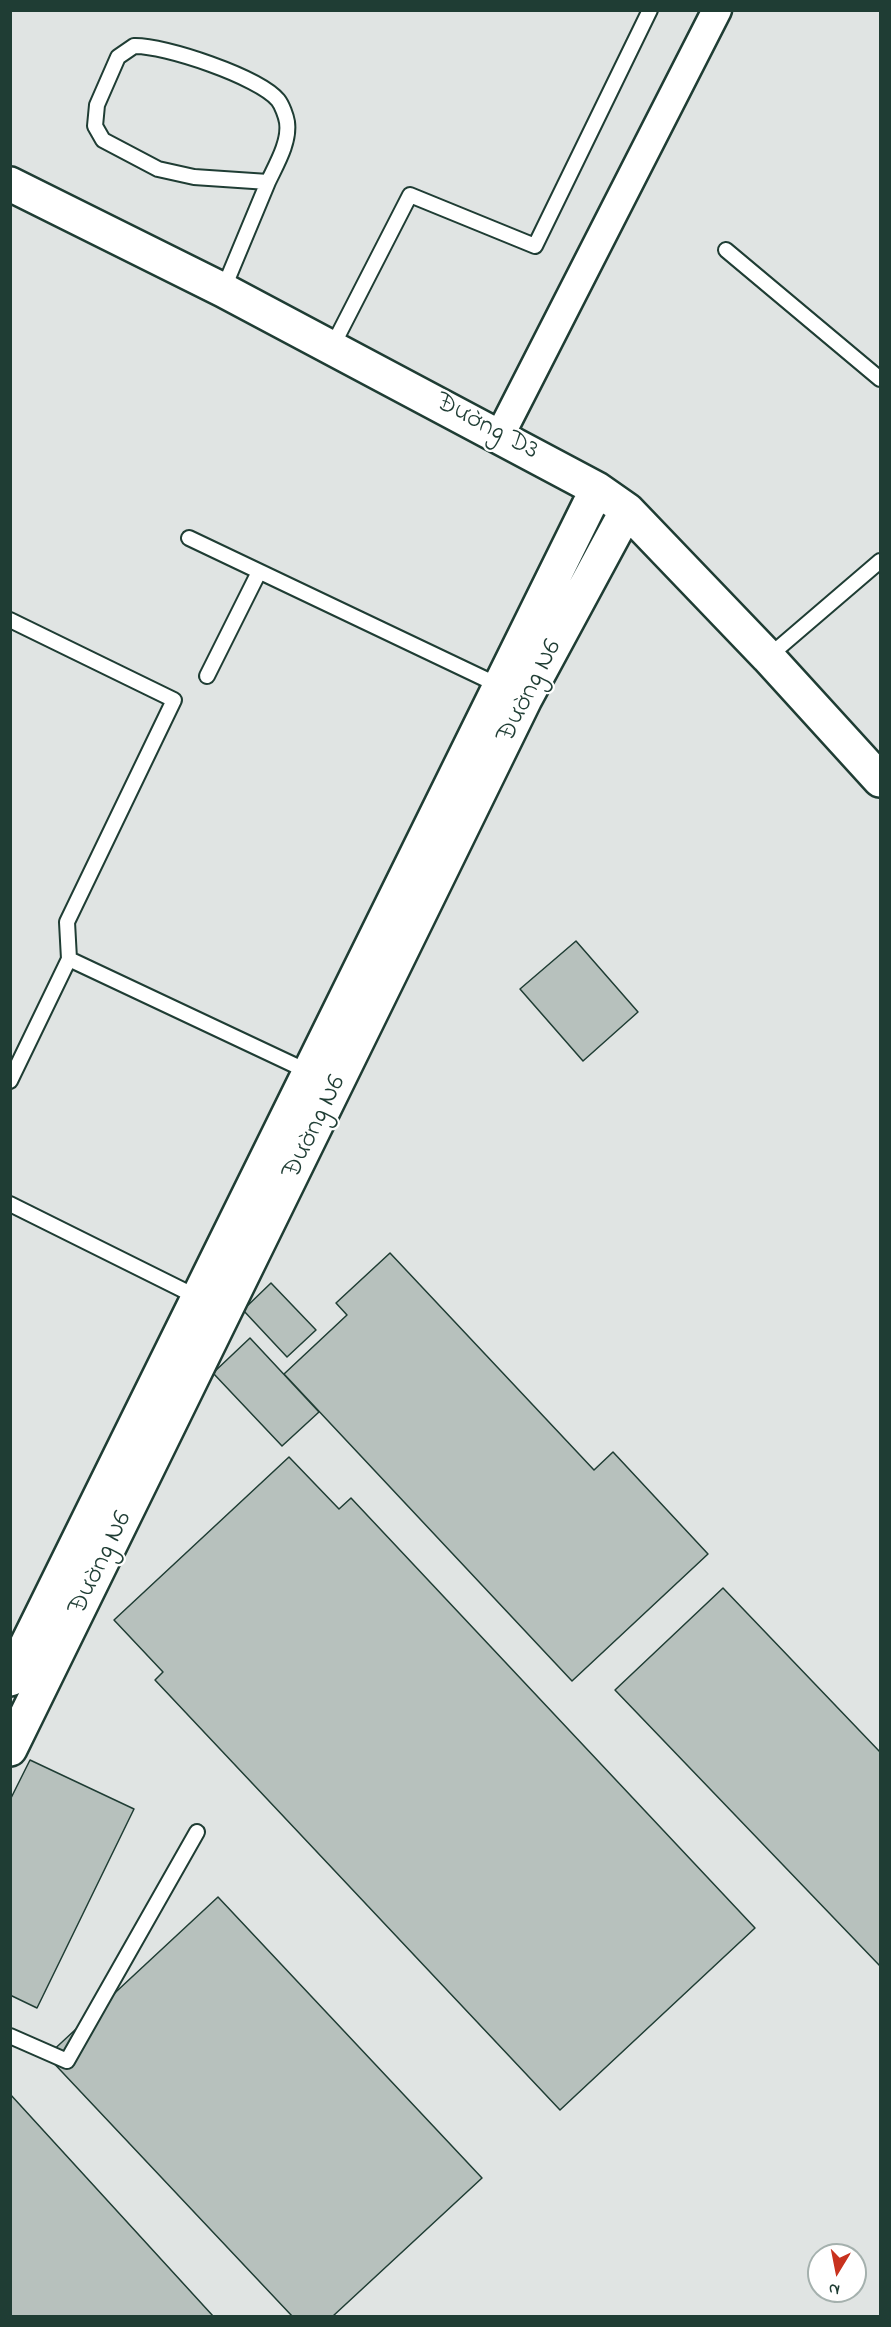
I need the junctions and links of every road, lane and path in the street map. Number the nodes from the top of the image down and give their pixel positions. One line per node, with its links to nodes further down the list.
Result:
1 (650, 10): 7 (lane)
2 (717, 10): 9 (street)
3 (268, 182): 3 (lane); 6 (lane)
4 (10, 184): 6 (street, Đường D3)
5 (726, 250): 8 (lane)
6 (223, 290): 7 (street, Đường D3)
7 (332, 347): 9 (street, Đường D3)
8 (880, 379)
9 (500, 435): 10 (street, Đường D3)
10 (597, 489): 11 (street, Đường D3); 18 (street, Đường N6)
11 (627, 510): 16 (street, Đường D3); 18 (street, Đường N6)
12 (189, 538): 14 (lane)
13 (880, 561): 16 (lane)
14 (259, 572): 17 (lane); 18 (lane)
15 (10, 620): 20 (lane)
16 (768, 657): 19 (street, Đường D3)
17 (207, 676)
18 (513, 693): 21 (street, Đường N6)
19 (880, 780)
20 (69, 959): 21 (lane); 22 (lane)
21 (323, 1080): 24 (street, Đường N6); 25 (street, Đường N6)
22 (10, 1081)
23 (10, 1204): 24 (lane)
24 (199, 1298): 25 (street, Đường N6)
25 (20, 1686): 26 (street, Đường N6)
26 (10, 1749)
27 (197, 1832): 28 (lane)
28 (10, 2036)

